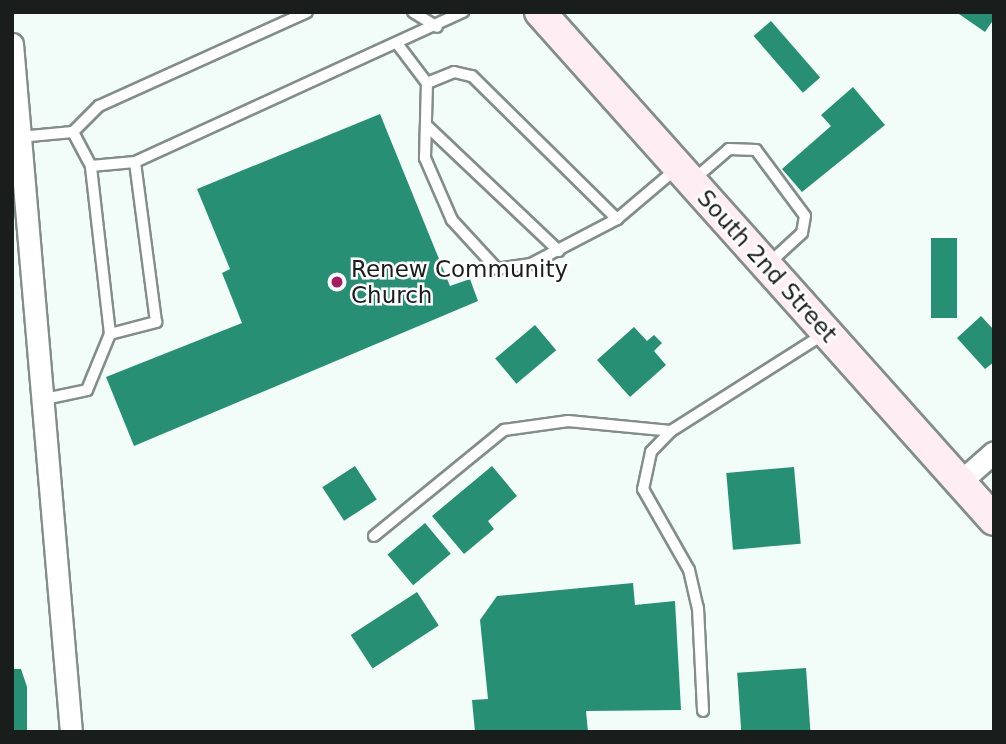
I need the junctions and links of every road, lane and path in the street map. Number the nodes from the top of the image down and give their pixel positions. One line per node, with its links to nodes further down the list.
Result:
1 (307, 12): 10 (lane)
2 (413, 12): 5 (lane)
3 (463, 12): 5 (lane)
4 (540, 12): 14 (main road, South 2nd Street)
5 (437, 27): 7 (lane)
6 (12, 44): 11 (street)
7 (399, 46): 8 (lane); 12 (lane)
8 (427, 83): 9 (lane); 15 (lane)
9 (426, 125): 16 (lane); 16 (lane)
10 (73, 132): 11 (lane); 13 (lane)
11 (19, 138): 20 (street)
12 (135, 162): 13 (lane); 19 (lane)
13 (91, 166): 19 (lane)
14 (686, 174): 15 (lane); 17 (main road, South 2nd Street); 17 (lane)
15 (617, 219): 16 (lane)
16 (559, 251)
17 (767, 265): 18 (main road, South 2nd Street)
18 (826, 332): 21 (lane); 23 (main road, South 2nd Street)
19 (110, 334): 20 (lane)
20 (40, 400): 27 (street)
21 (671, 431): 25 (lane); 26 (lane)
22 (994, 452): 23 (street)
23 (960, 482): 24 (main road, South 2nd Street)
24 (994, 520)
25 (374, 536)
26 (703, 711)
27 (71, 732)

